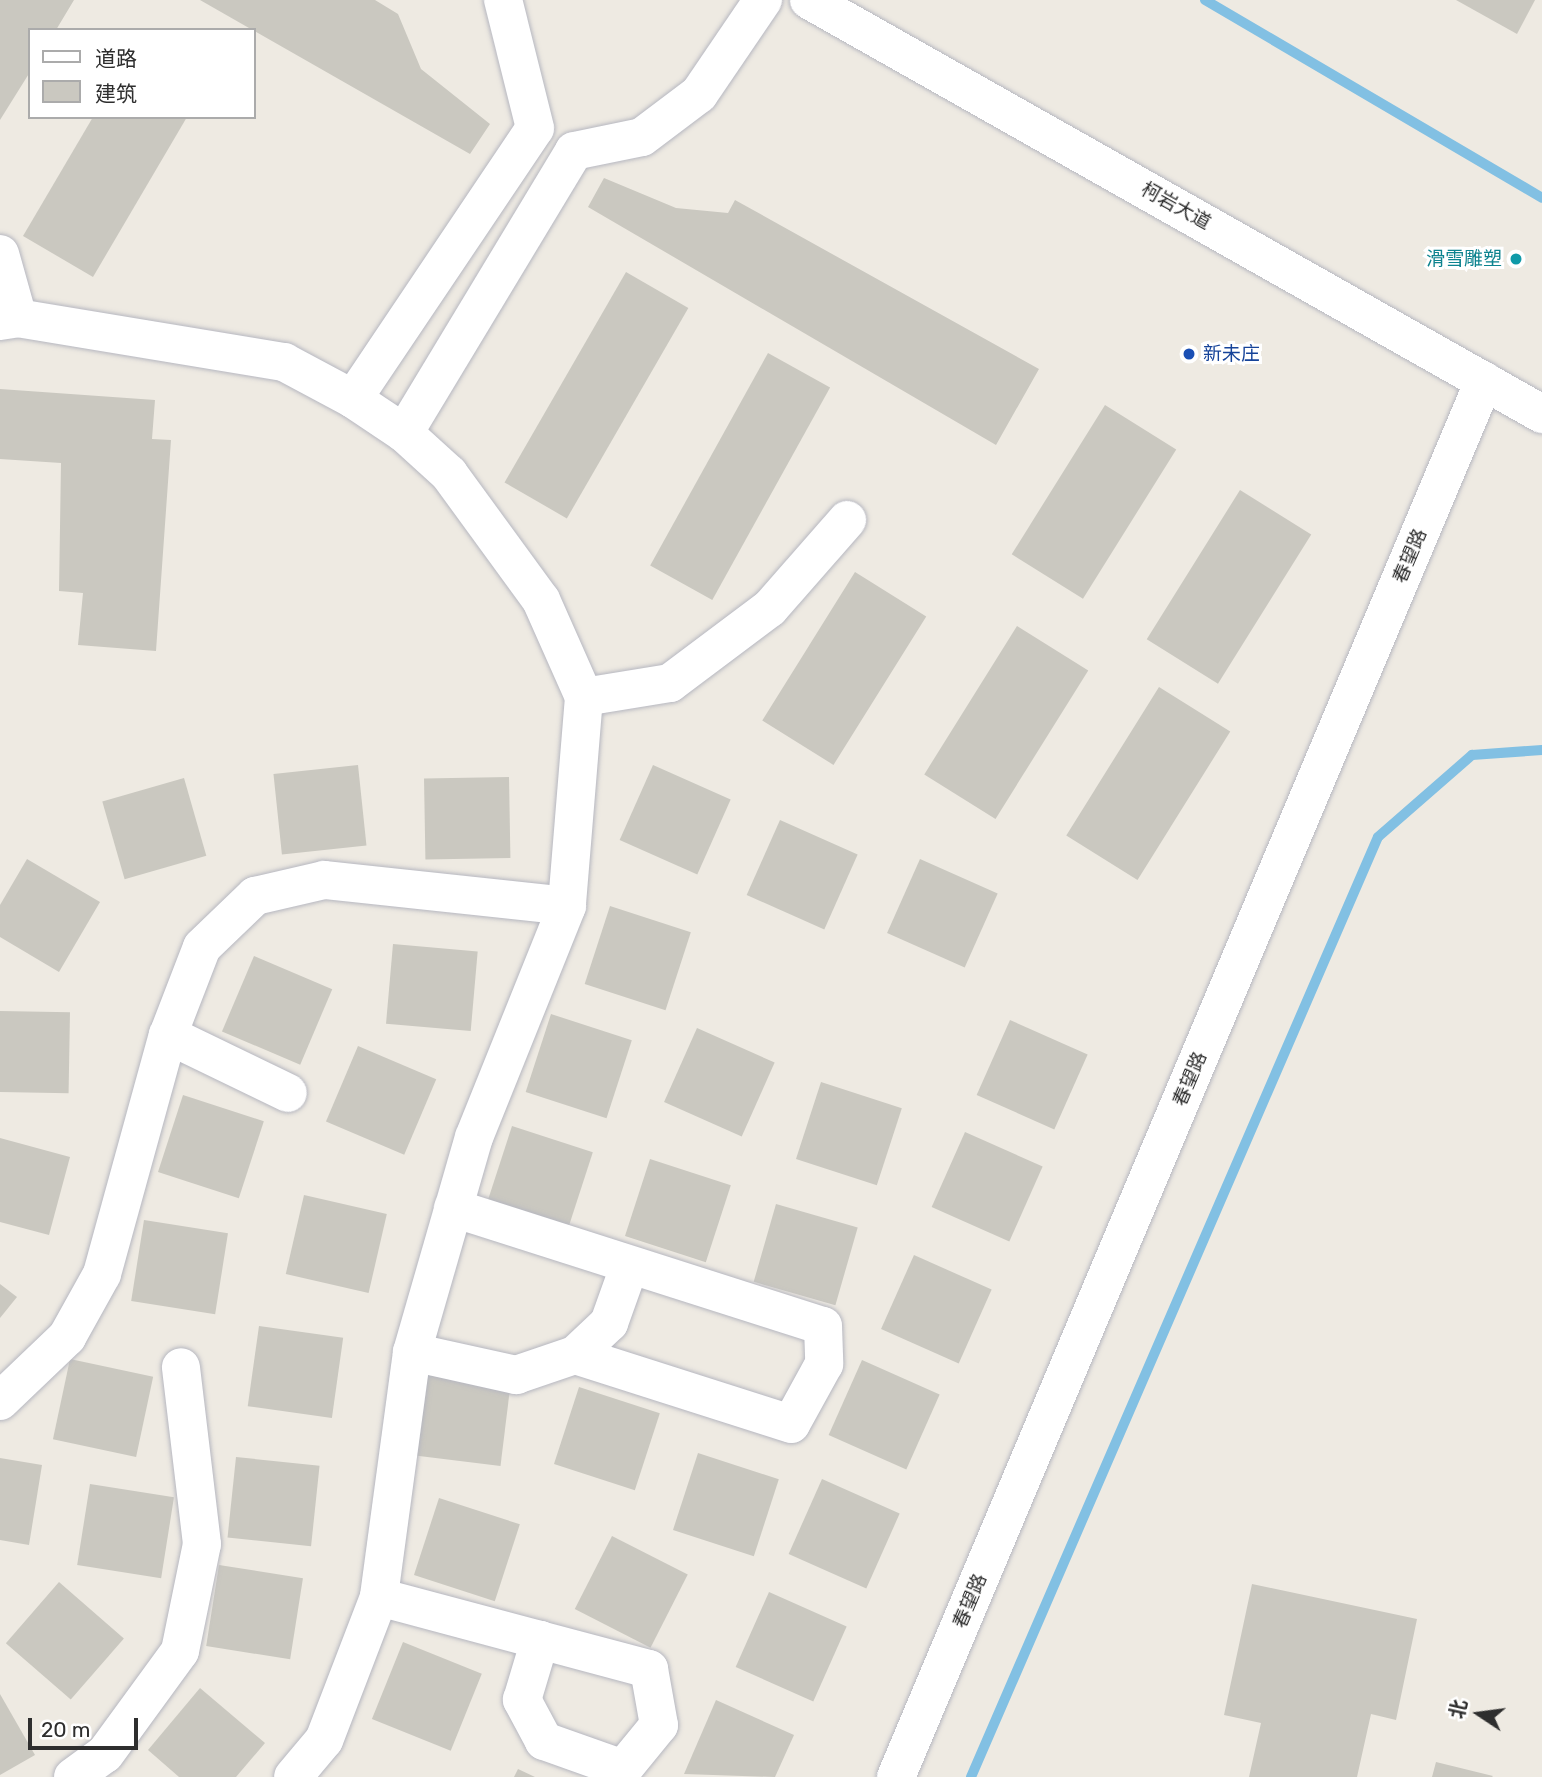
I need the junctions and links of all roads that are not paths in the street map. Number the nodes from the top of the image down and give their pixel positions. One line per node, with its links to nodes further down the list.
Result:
1 (503, 0): 7 (street)
2 (763, 0): 9 (street)
3 (809, 0): 6 (street, 柯岩大道)
4 (0, 254): 5 (street)
5 (9, 320): 7 (street)
6 (1484, 381): 8 (street, 柯岩大道); 25 (street, 春望路)
7 (353, 399): 9 (street)
8 (1542, 414)
9 (404, 433): 11 (street)
10 (847, 520): 11 (street)
11 (584, 698): 12 (street)
12 (567, 906): 13 (street); 15 (street)
13 (168, 1035): 14 (street); 20 (street)
14 (288, 1093)
15 (453, 1208): 16 (street); 17 (street)
16 (629, 1267): 18 (street); 18 (street)
17 (412, 1353): 18 (street); 21 (street)
18 (575, 1355)
19 (181, 1367): 23 (street)
20 (0, 1401)
21 (379, 1597): 22 (street); 24 (street)
22 (540, 1640)
23 (73, 1777)
24 (293, 1777)
25 (896, 1777)

